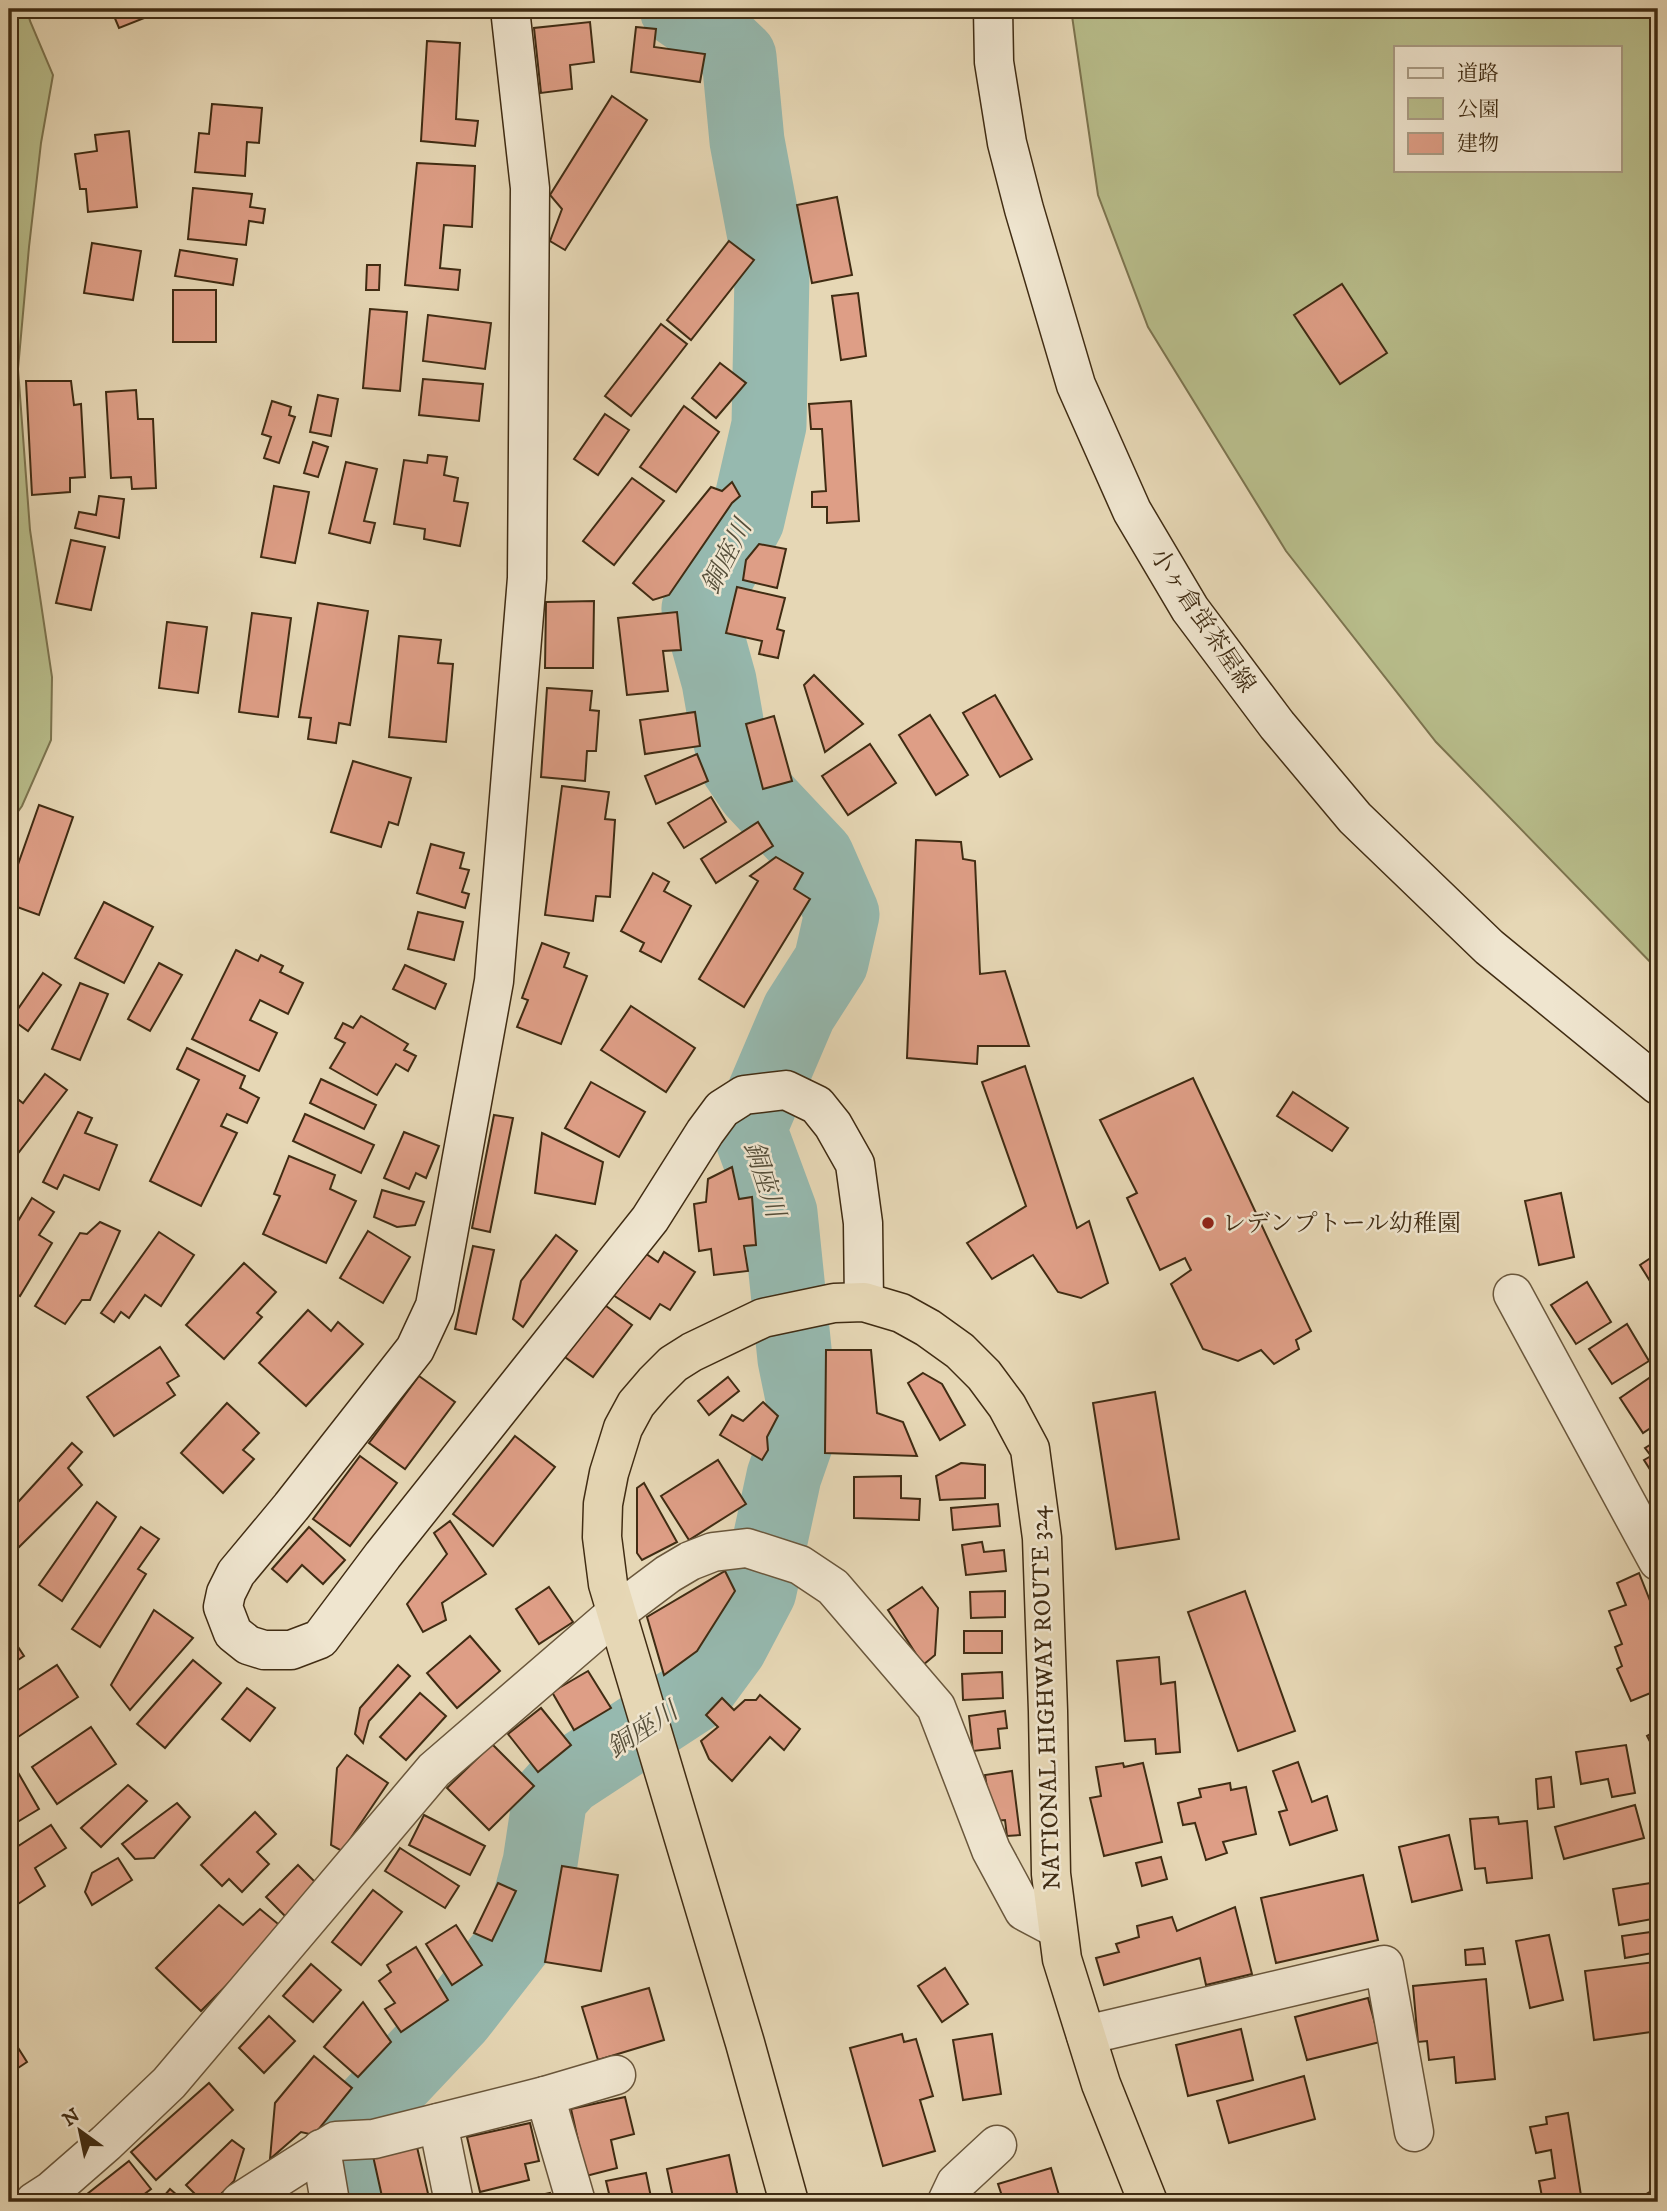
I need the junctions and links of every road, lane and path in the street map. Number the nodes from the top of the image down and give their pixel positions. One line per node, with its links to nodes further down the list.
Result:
1 (510, 9): 5 (street)
2 (993, 9): 3 (street, 小ヶ倉蛍茶屋線)
3 (1658, 1086)
4 (1513, 1294): 6 (street)
5 (864, 1302): 7 (highway, NATIONAL HIGHWAY ROUTE 324); 8 (highway, NATIONAL HIGHWAY ROUTE 324)
6 (1658, 1561)
7 (616, 1613): 8 (street); 16 (street); 21 (highway, NATIONAL HIGHWAY ROUTE 324)
8 (1056, 1928): 9 (highway, NATIONAL HIGHWAY ROUTE 324)
9 (1086, 2035): 13 (street); 23 (highway, NATIONAL HIGHWAY ROUTE 324)
10 (616, 2074): 11 (street)
11 (545, 2096): 12 (street); 20 (street)
12 (438, 2123): 14 (street); 19 (street)
13 (1414, 2132)
14 (329, 2145): 17 (street); 18 (street)
15 (997, 2146): 22 (street)
16 (34, 2202)
17 (240, 2202)
18 (330, 2202)
19 (454, 2202)
20 (576, 2202)
21 (789, 2202)
22 (947, 2202)
23 (1147, 2202)

